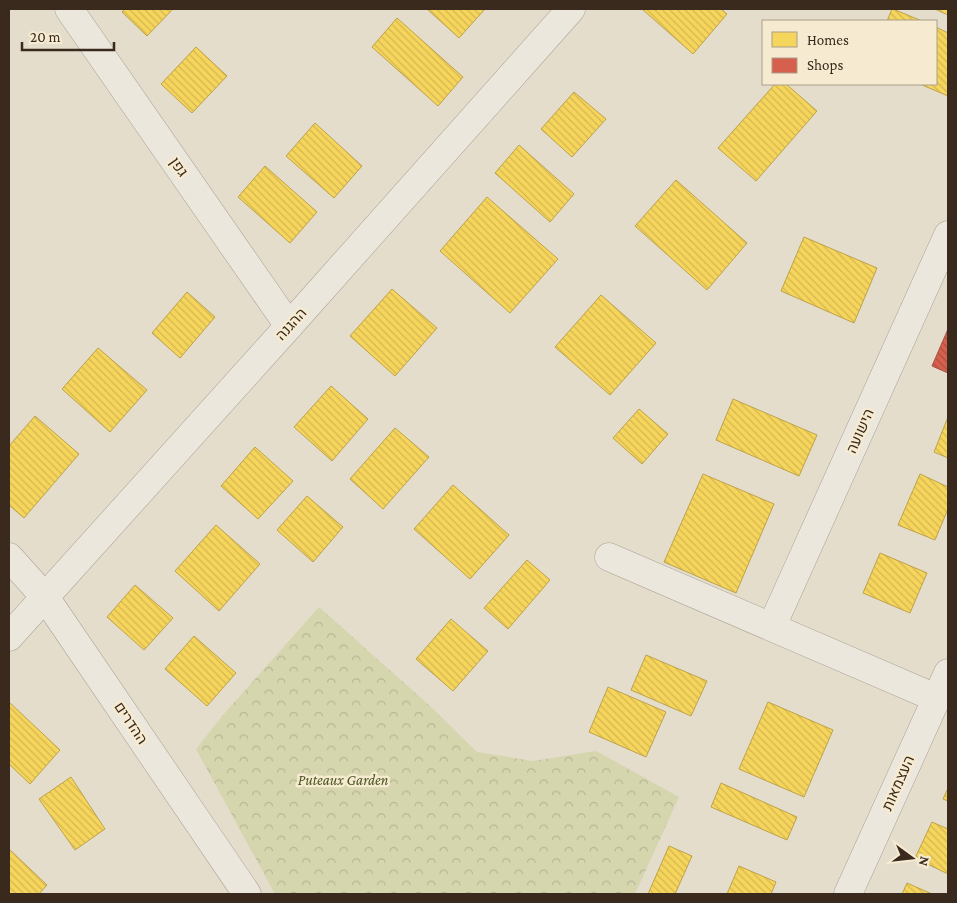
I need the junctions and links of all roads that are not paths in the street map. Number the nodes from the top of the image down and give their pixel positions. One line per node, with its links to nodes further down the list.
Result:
1 (69, 9): 4 (street, גפן)
2 (571, 9): 4 (street, ההגנה)
3 (948, 236): 8 (street, הישועה)
4 (289, 326): 7 (street, ההגנה)
5 (9, 557): 7 (street, ההדרים)
6 (609, 557): 8 (street)
7 (45, 597): 9 (street, ההגנה); 12 (street, ההדרים)
8 (772, 626): 11 (street)
9 (9, 637)
10 (948, 673): 11 (street, העצמאות)
11 (936, 698): 13 (street, העצמאות)
12 (247, 894)
13 (848, 894)

